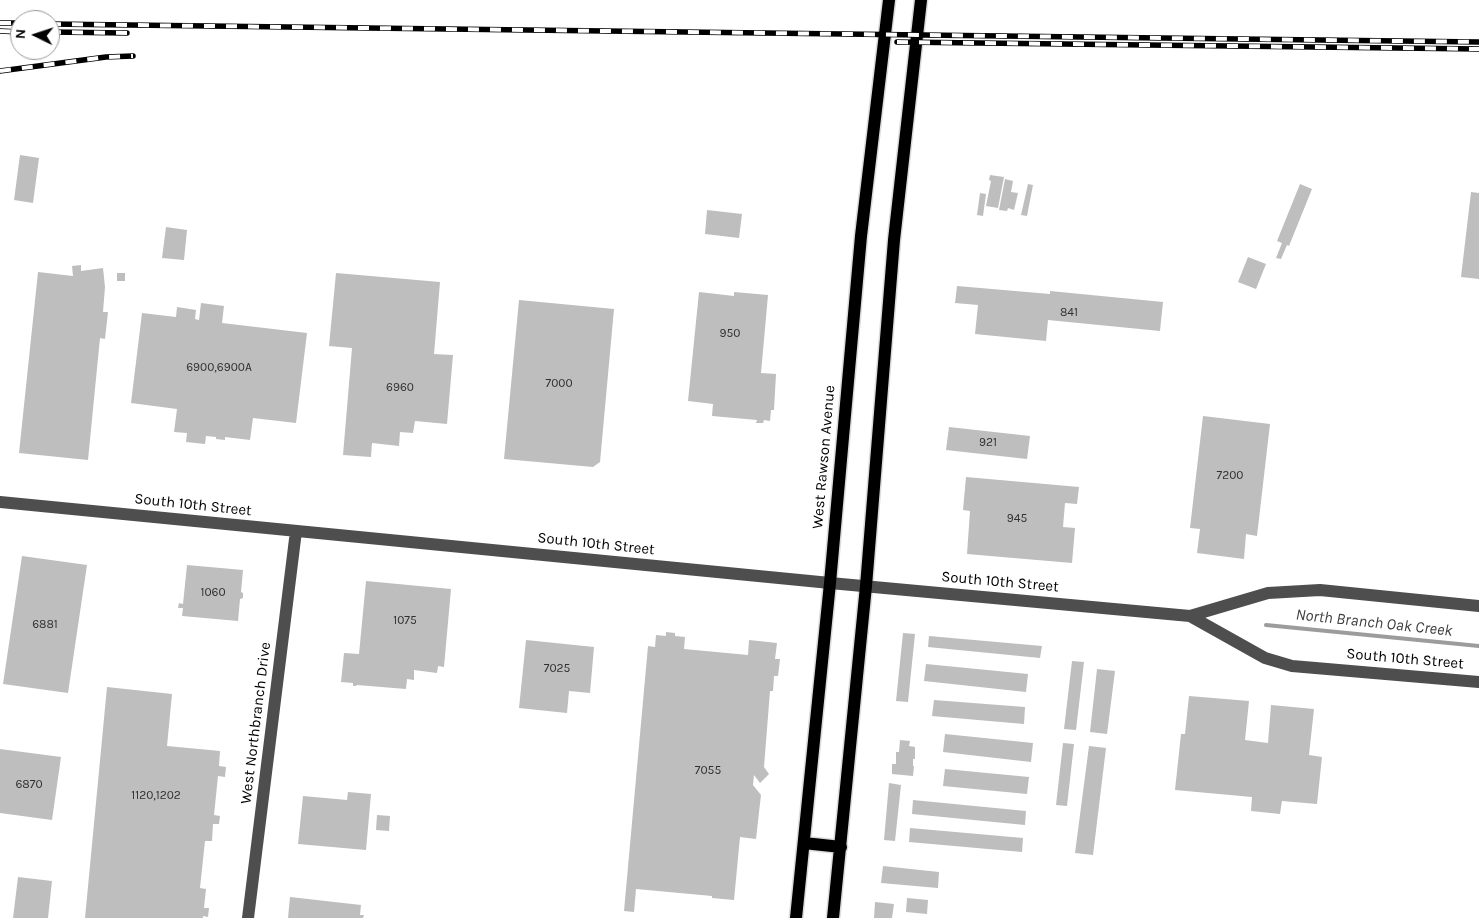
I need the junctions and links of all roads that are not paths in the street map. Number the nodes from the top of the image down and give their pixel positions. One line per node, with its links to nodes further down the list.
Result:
1 (889, 0): 5 (main road, West Rawson Avenue)
2 (921, 0): 6 (main road)
3 (0, 502): 4 (street, South 10th Street)
4 (296, 531): 5 (street, South 10th Street); 12 (street, West Northbranch Drive)
5 (830, 583): 6 (street, South 10th Street); 10 (main road, West Rawson Avenue)
6 (866, 586): 8 (street, South 10th Street); 11 (main road)
7 (1479, 606): 8 (street, South 10th Street)
8 (1190, 616): 9 (street, South 10th Street)
9 (1479, 682)
10 (804, 843): 11 (main road); 13 (main road, West Rawson Avenue)
11 (841, 847): 14 (main road)
12 (248, 918)
13 (796, 918)
14 (833, 918)

